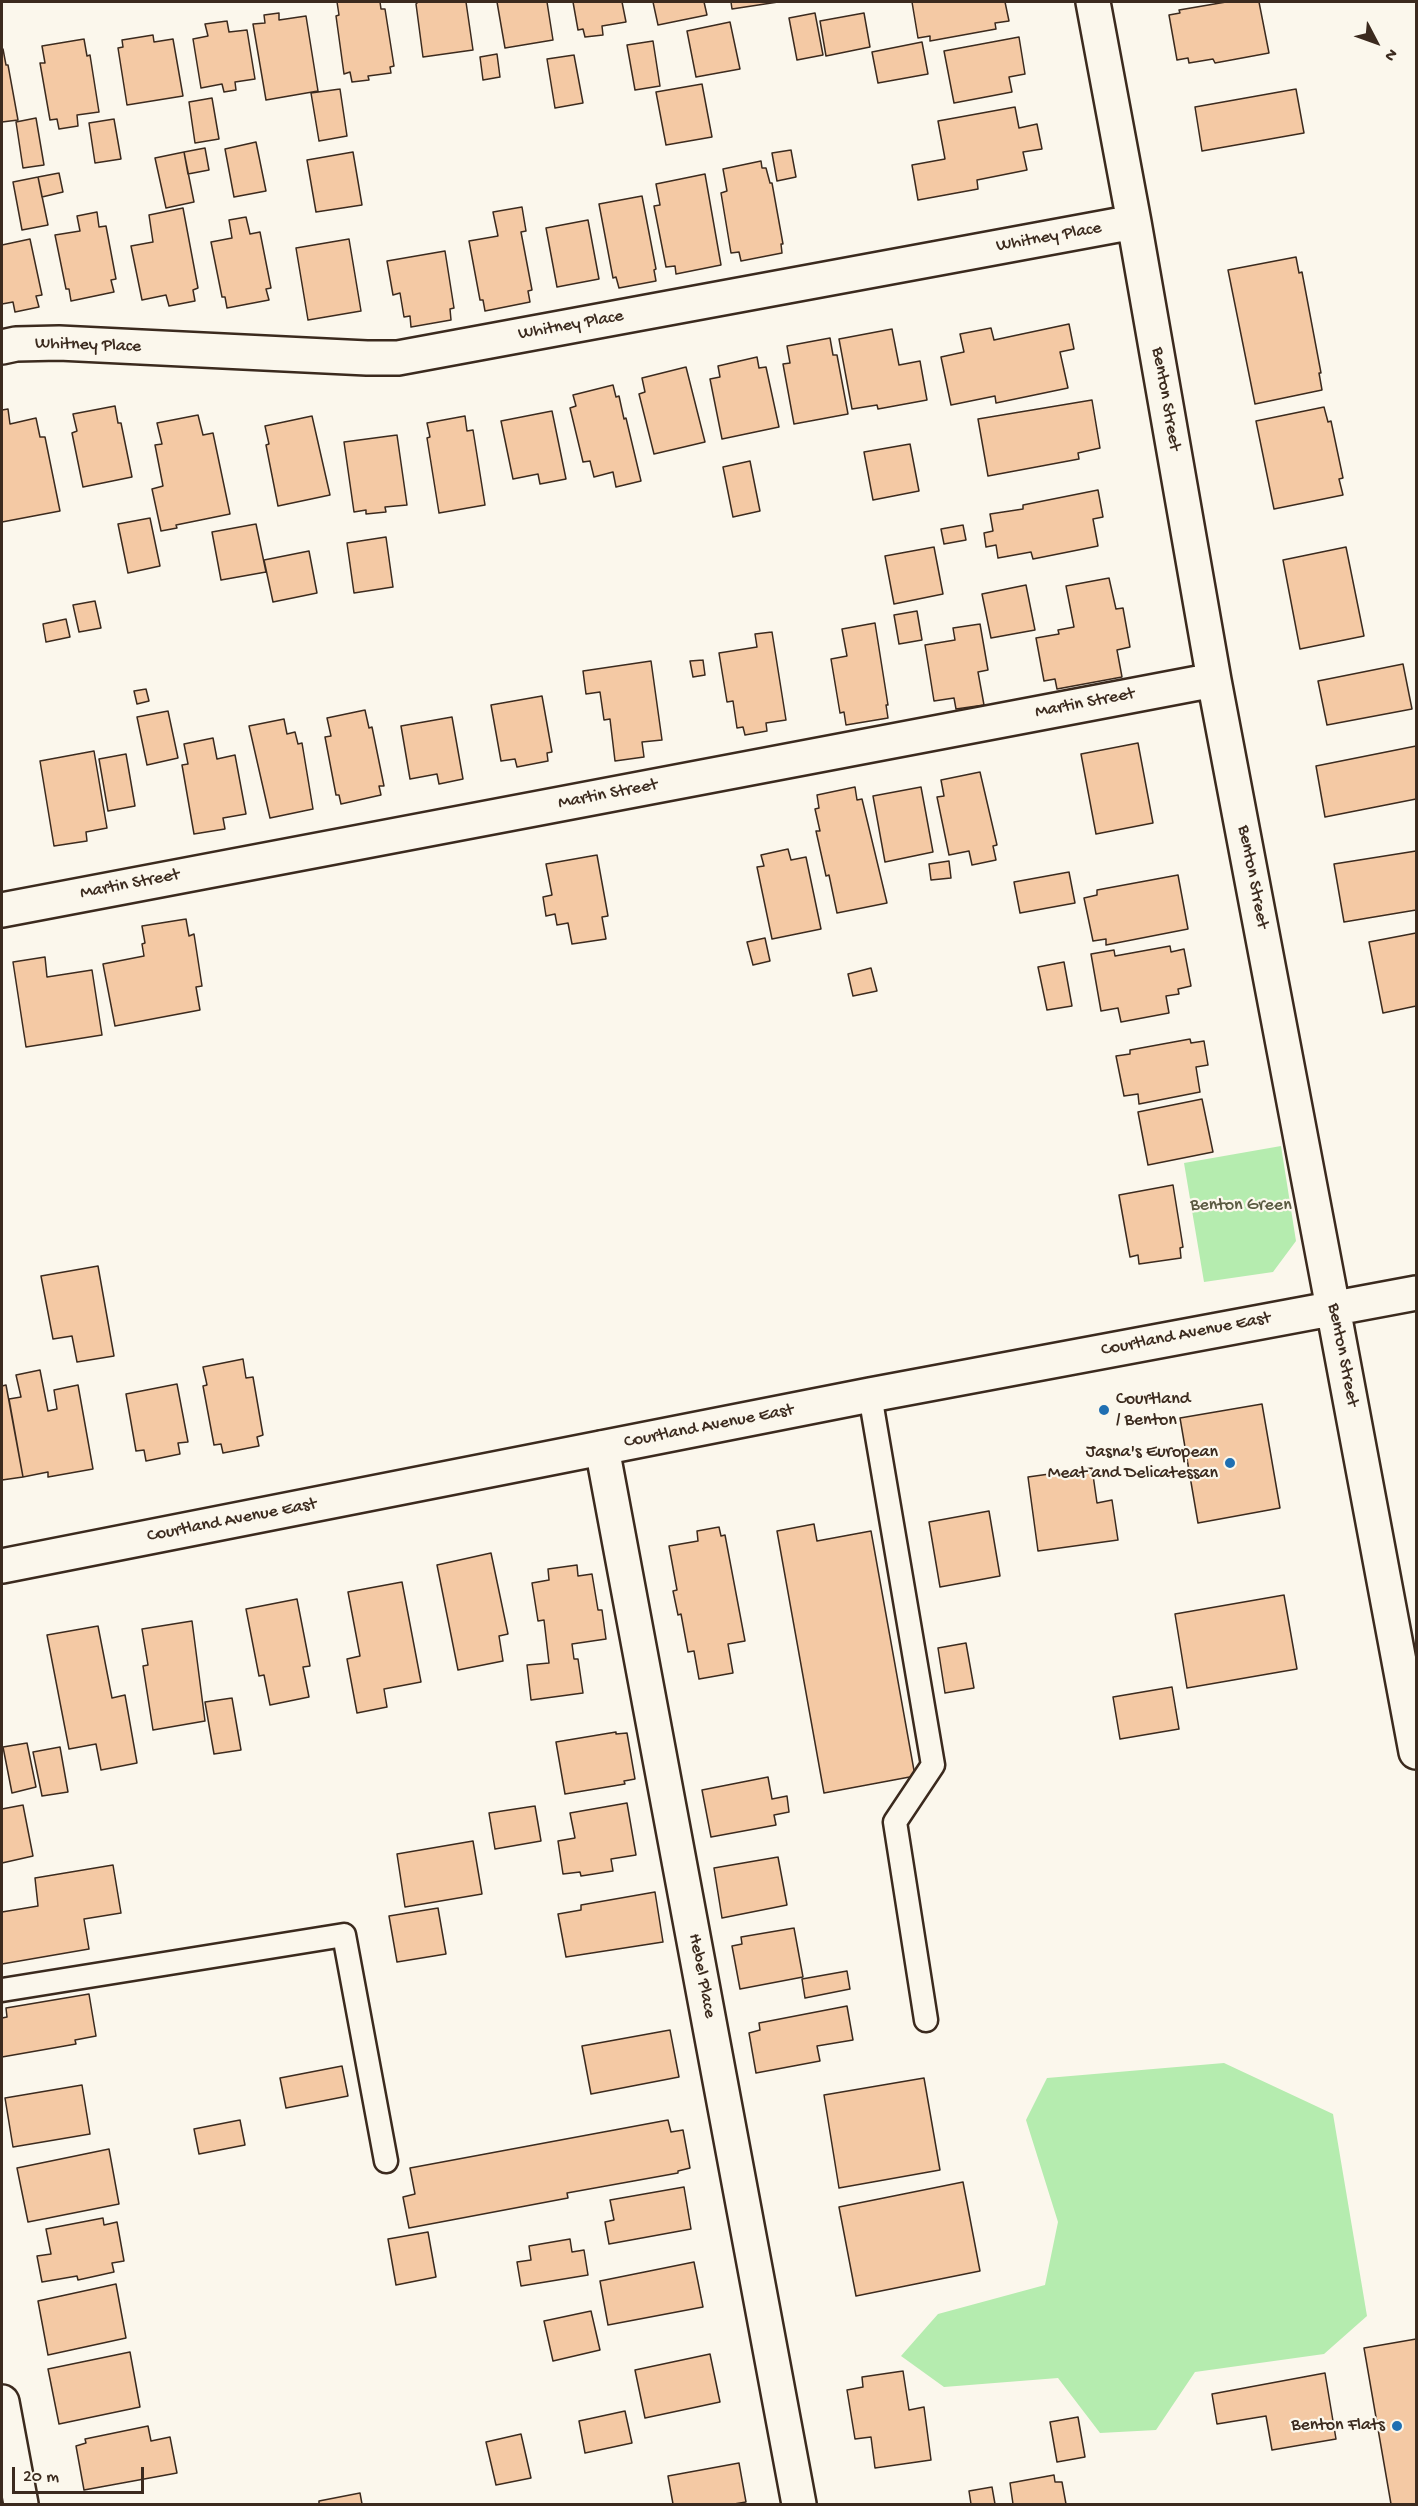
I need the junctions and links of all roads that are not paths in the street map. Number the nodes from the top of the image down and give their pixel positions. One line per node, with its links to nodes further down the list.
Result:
1 (1092, 2): 2 (street, Benton Street)
2 (1134, 222): 3 (street, Whitney Place); 4 (street, Benton Street)
3 (2, 347)
4 (1214, 680): 5 (street, Martin Street); 7 (street, Benton Street)
5 (2, 910)
6 (1416, 1293): 7 (street, Courtland Avenue East)
7 (1333, 1308): 8 (street, Courtland Avenue East); 11 (street, Benton Street)
8 (870, 1395): 9 (street, Courtland Avenue East); 13 (lane)
9 (602, 1448): 10 (street, Courtland Avenue East); 17 (street, Hebel Place)
10 (2, 1566)
11 (1416, 1752)
12 (2, 1990): 14 (lane)
13 (926, 2020)
14 (386, 2161)
15 (2, 2402): 16 (street)
16 (21, 2505)
17 (799, 2505)

